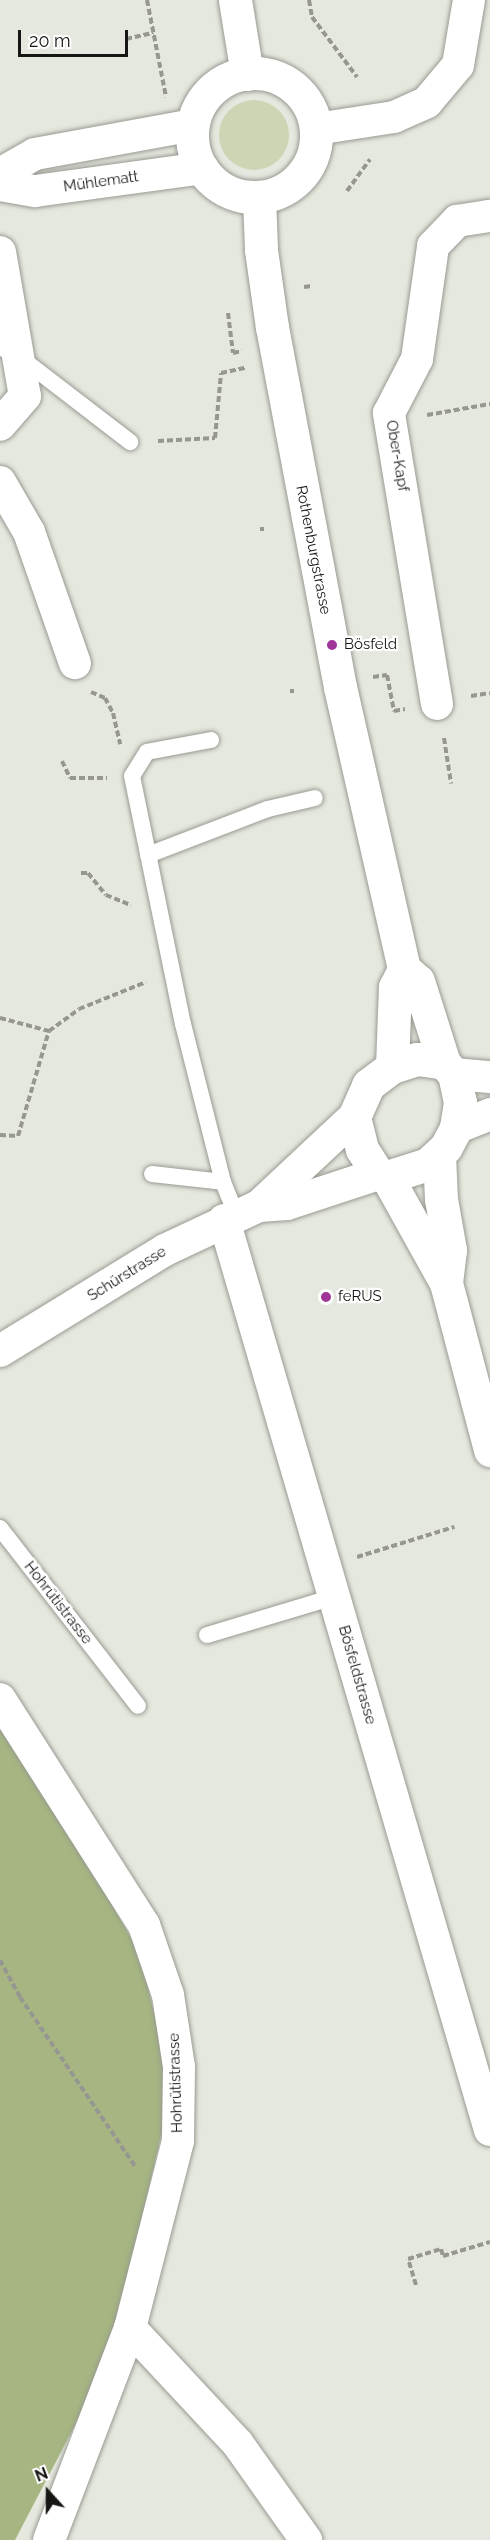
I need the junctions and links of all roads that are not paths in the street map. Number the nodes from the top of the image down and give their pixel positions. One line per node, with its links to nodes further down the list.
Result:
1 (235, 0): 3 (main road)
2 (470, 0): 5 (street)
3 (247, 74): 4 (main road); 5 (main road)
4 (193, 125): 6 (main road); 7 (street)
5 (316, 129): 9 (main road)
6 (202, 168): 8 (street, Mühlematt); 9 (main road)
7 (0, 174)
8 (0, 185)
9 (259, 197): 21 (main road, Rothenburgstrasse)
10 (490, 216): 17 (street, Ober-Kapf)
11 (0, 252): 12 (street)
12 (10, 353): 13 (street); 14 (lane)
13 (0, 425)
14 (130, 442)
15 (0, 482): 16 (street)
16 (78, 676)
17 (437, 704)
18 (211, 740): 20 (lane)
19 (315, 798): 20 (lane)
20 (148, 855): 31 (lane)
21 (404, 969): 22 (main road); 23 (main road, Rothenburgstrasse)
22 (392, 1067): 23 (main road); 26 (main road)
23 (449, 1069): 24 (street); 27 (main road)
24 (490, 1077)
25 (490, 1114): 27 (street)
26 (354, 1117): 30 (main road); 32 (street, Schürstrasse)
27 (456, 1128): 28 (main road)
28 (439, 1155): 30 (main road); 33 (main road)
29 (152, 1174): 31 (lane)
30 (383, 1175): 32 (street, Schürstrasse); 33 (main road)
31 (223, 1182): 32 (lane)
32 (240, 1214): 34 (street, Schürstrasse); 37 (street, Bösfeldstrasse)
33 (446, 1283): 35 (main road)
34 (0, 1351)
35 (490, 1450)
36 (0, 1528): 40 (lane, Hohrütistrasse)
37 (330, 1582): 38 (lane); 41 (street, Bösfeldstrasse)
38 (207, 1635)
39 (0, 1699): 42 (street, Hohrütistrasse)
40 (138, 1706)
41 (490, 2130)
42 (130, 2328): 43 (street, Hohrütistrasse); 44 (street)
43 (50, 2540)
44 (306, 2540)

